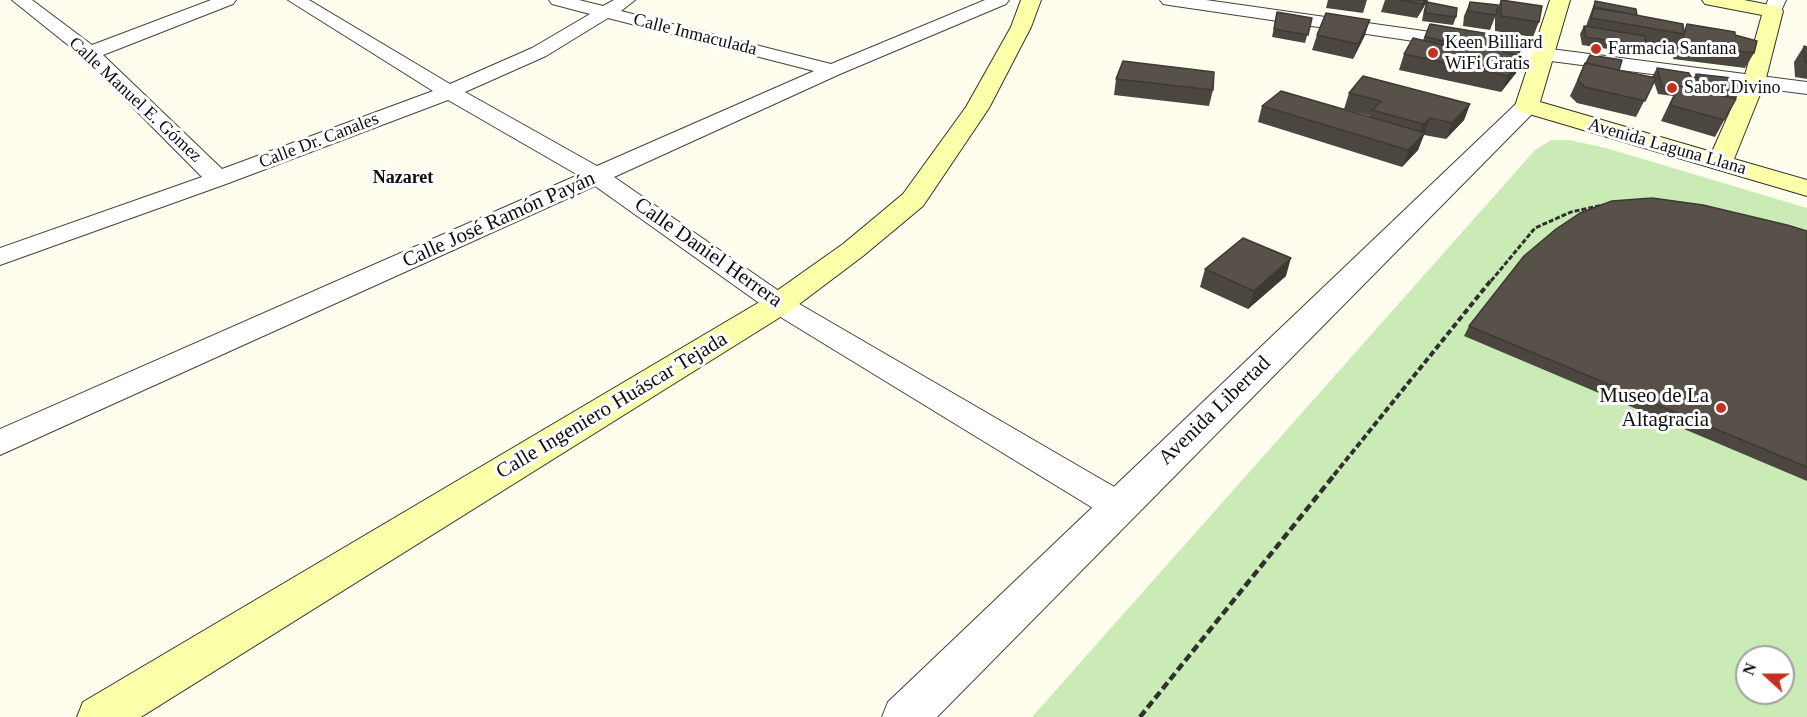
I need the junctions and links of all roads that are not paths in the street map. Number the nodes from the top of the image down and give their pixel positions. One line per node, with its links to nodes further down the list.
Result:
1 (21, 0): 13 (street, Calle Manuel E. Gómez)
2 (226, 0): 13 (street)
3 (297, 0): 18 (street, Calle Daniel Herrera)
4 (558, 0): 12 (street, Calle Inmaculada)
5 (627, 0): 12 (street, Calle Dr. Canales)
6 (1000, 0): 15 (street, Calle José Ramón Payán)
7 (1030, 0): 25 (main road, Calle Ingeniero Huáscar Tejada)
8 (1169, 0): 14 (street)
9 (1560, 0): 14 (main road)
10 (1712, 0): 11 (main road)
11 (1775, 5): 16 (main road)
12 (605, 12): 15 (street, Calle Inmaculada); 18 (street, Calle Dr. Canales)
13 (90, 53): 22 (street, Calle Manuel E. Gómez)
14 (1543, 54): 16 (street); 19 (main road)
15 (833, 70): 21 (street, Calle José Ramón Payán)
16 (1754, 82): 17 (street); 20 (main road)
17 (1807, 88)
18 (449, 92): 21 (street, Calle Daniel Herrera); 22 (street, Calle Dr. Canales)
19 (1527, 106): 20 (main road, Avenida Laguna Llana); 27 (street, Avenida Libertad)
20 (1720, 162): 23 (main road, Avenida Laguna Llana)
21 (597, 176): 25 (street, Calle Daniel Herrera); 26 (street, Calle José Ramón Payán)
22 (218, 179): 24 (street, Calle Dr. Canales)
23 (1807, 188)
24 (0, 257)
25 (779, 304): 27 (street, Calle Daniel Herrera); 28 (main road, Calle Ingeniero Huáscar Tejada)
26 (0, 443)
27 (1118, 506): 29 (street, Avenida Libertad)
28 (100, 717)
29 (905, 717)

